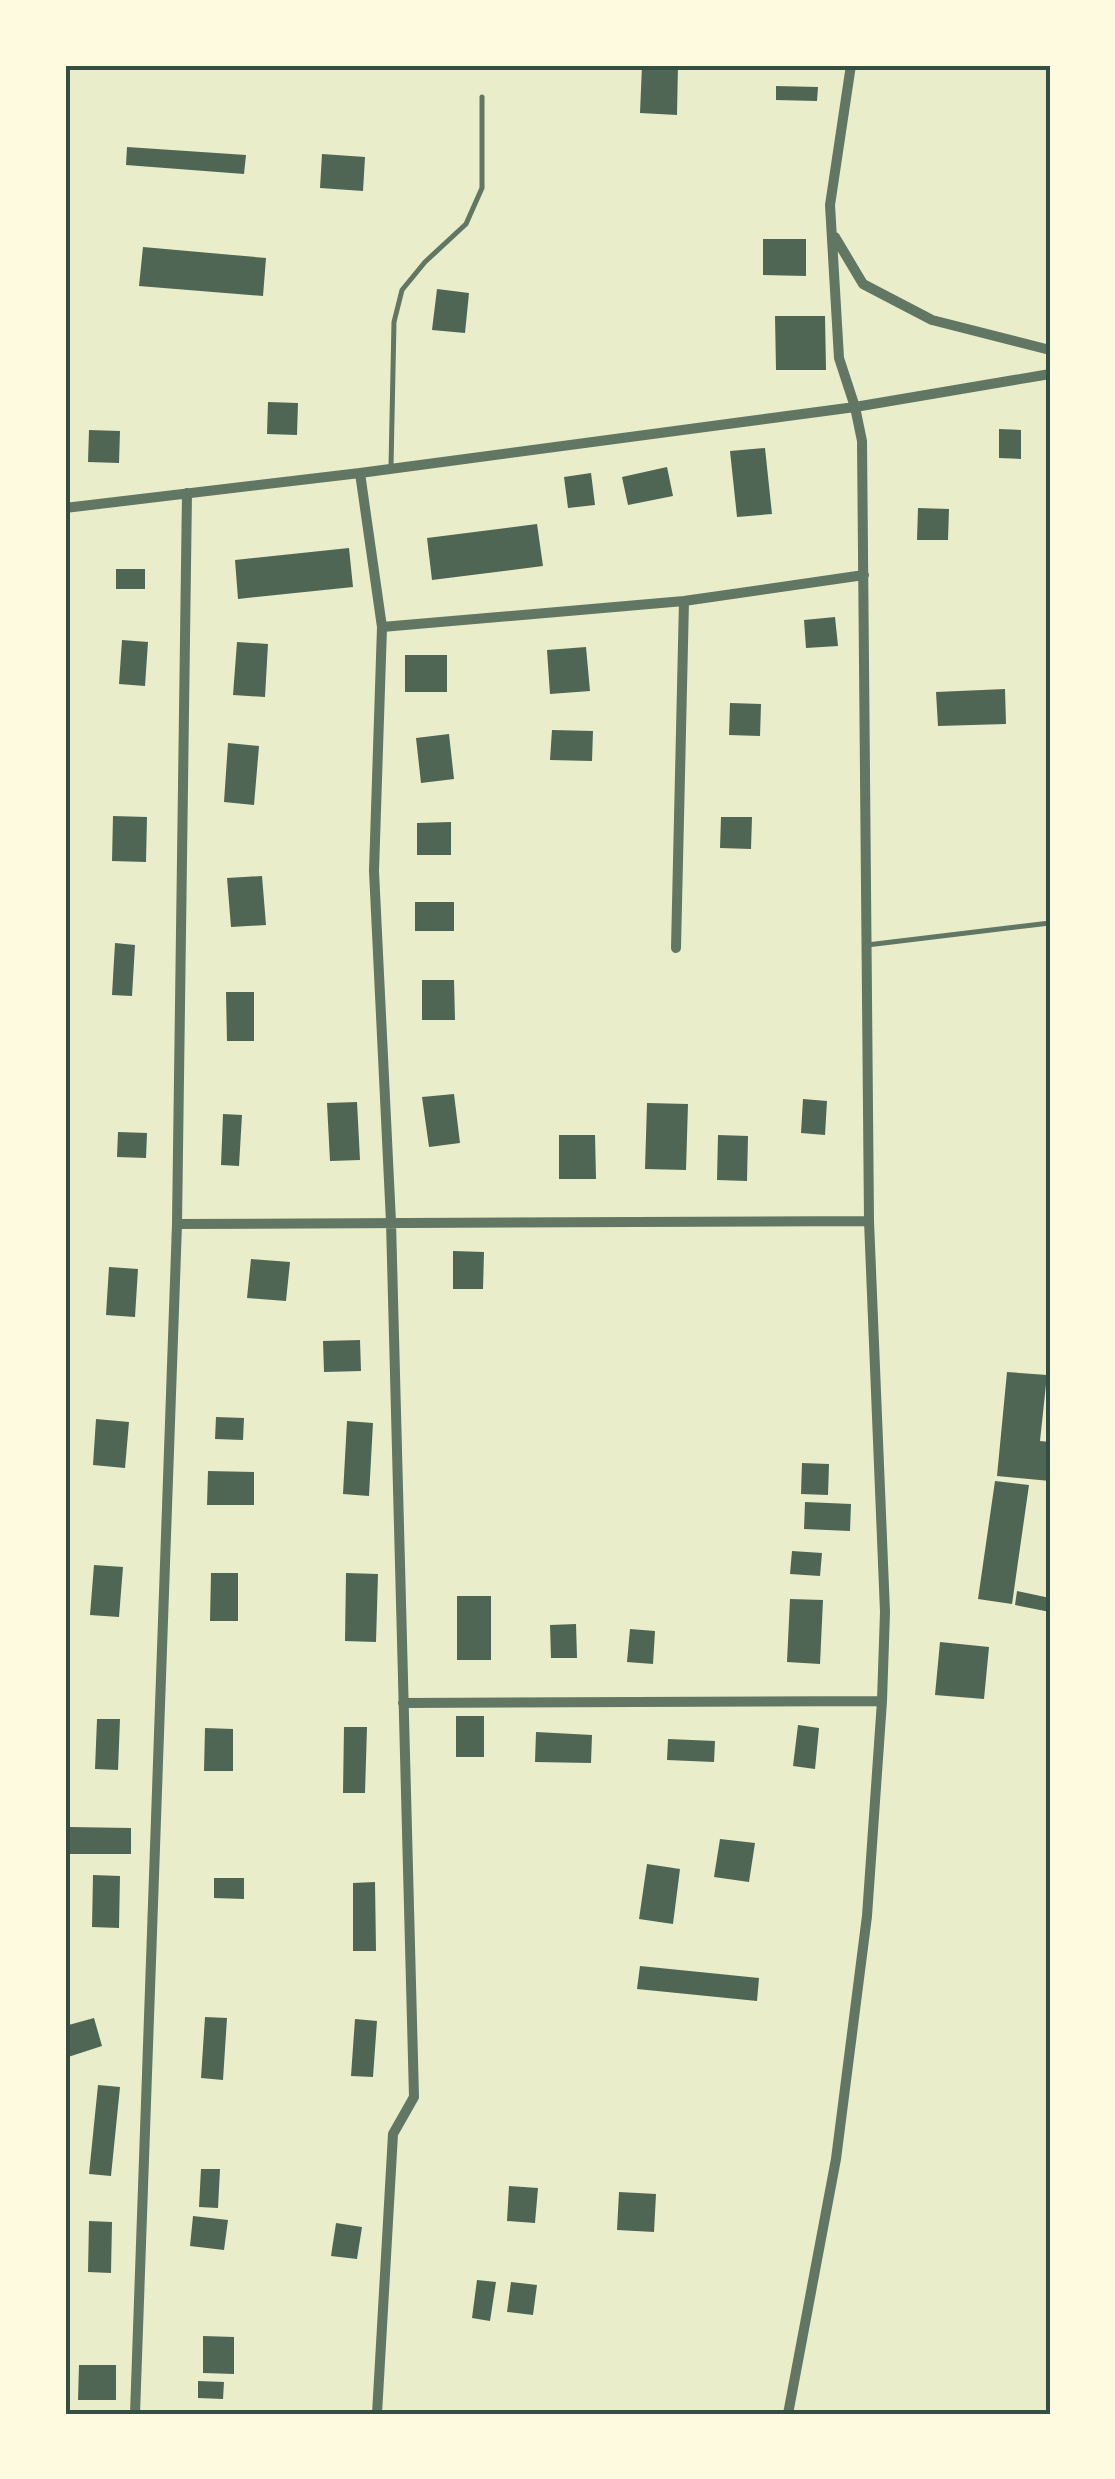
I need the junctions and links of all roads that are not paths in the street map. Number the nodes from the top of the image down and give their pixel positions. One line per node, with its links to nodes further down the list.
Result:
1 (852, 65): 3 (street)
2 (482, 97): 7 (lane)
3 (832, 232): 4 (street); 6 (street)
4 (1050, 350)
5 (1050, 374): 6 (street)
6 (855, 407): 7 (street); 11 (street)
7 (392, 469): 8 (street)
8 (360, 473): 9 (street); 13 (street)
9 (187, 493): 10 (street); 19 (street)
10 (65, 508)
11 (864, 574): 12 (street); 15 (street)
12 (684, 601): 13 (street); 16 (street)
13 (382, 627): 18 (street)
14 (1050, 923): 15 (lane)
15 (867, 945): 17 (street)
16 (676, 948)
17 (869, 1221): 18 (street); 20 (street)
18 (390, 1222): 19 (street); 21 (street)
19 (177, 1224): 22 (street)
20 (882, 1702): 21 (street); 24 (street)
21 (403, 1703): 23 (street)
22 (135, 2414)
23 (376, 2414)
24 (788, 2414)

